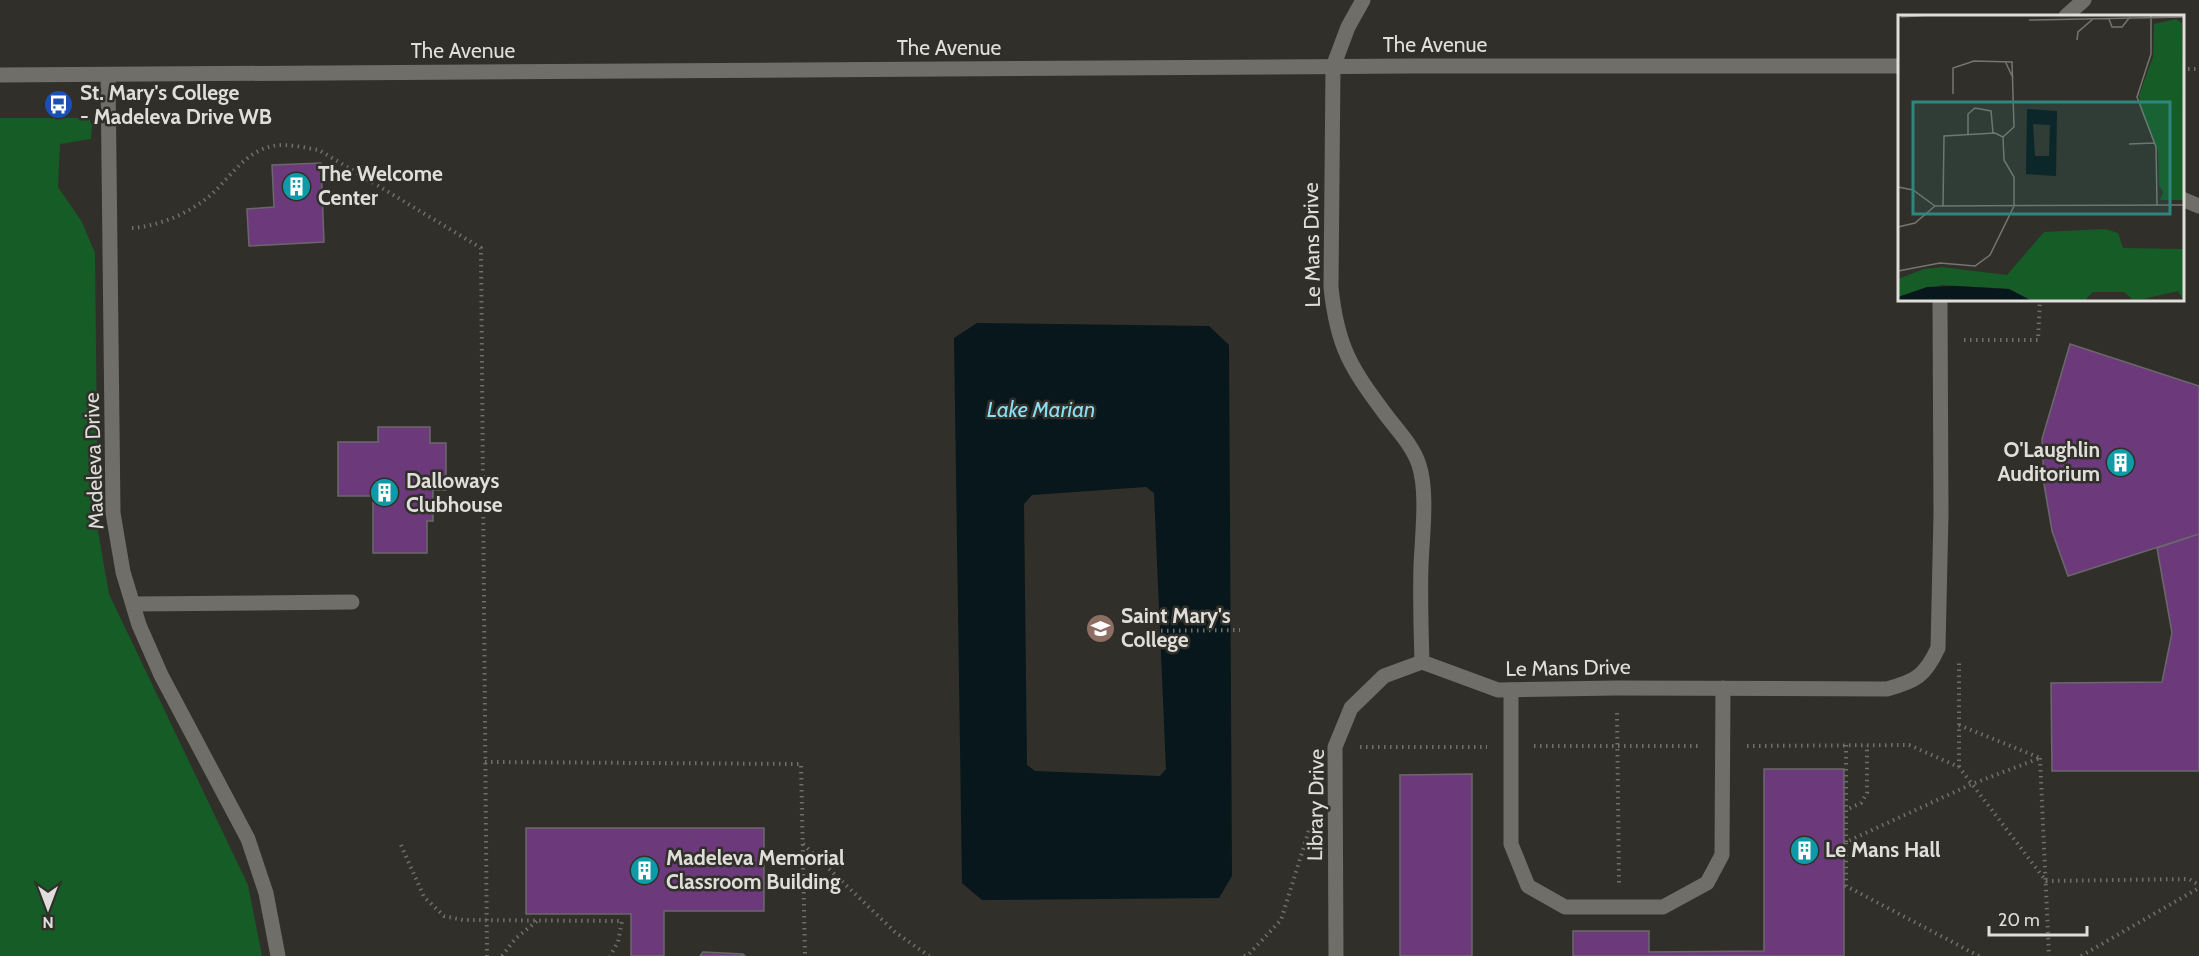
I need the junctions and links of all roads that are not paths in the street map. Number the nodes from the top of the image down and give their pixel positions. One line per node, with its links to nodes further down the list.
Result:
1 (1363, 0): 5 (street)
2 (2084, 0): 3 (street)
3 (2067, 15)
4 (1898, 66): 5 (street, The Avenue)
5 (1333, 67): 7 (street, The Avenue); 13 (street, Le Mans Drive)
6 (0, 75): 7 (street, The Avenue)
7 (108, 75): 12 (street, Madeleva Drive)
8 (2184, 200): 9 (street)
9 (2199, 206)
10 (1940, 302): 14 (street, Le Mans Drive)
11 (352, 602): 12 (street)
12 (133, 604): 16 (street, Madeleva Drive)
13 (1422, 662): 15 (street, Le Mans Drive); 17 (street, Library Drive)
14 (1723, 688): 15 (street, Le Mans Drive); 15 (street)
15 (1511, 690)
16 (278, 956)
17 (1336, 956)

